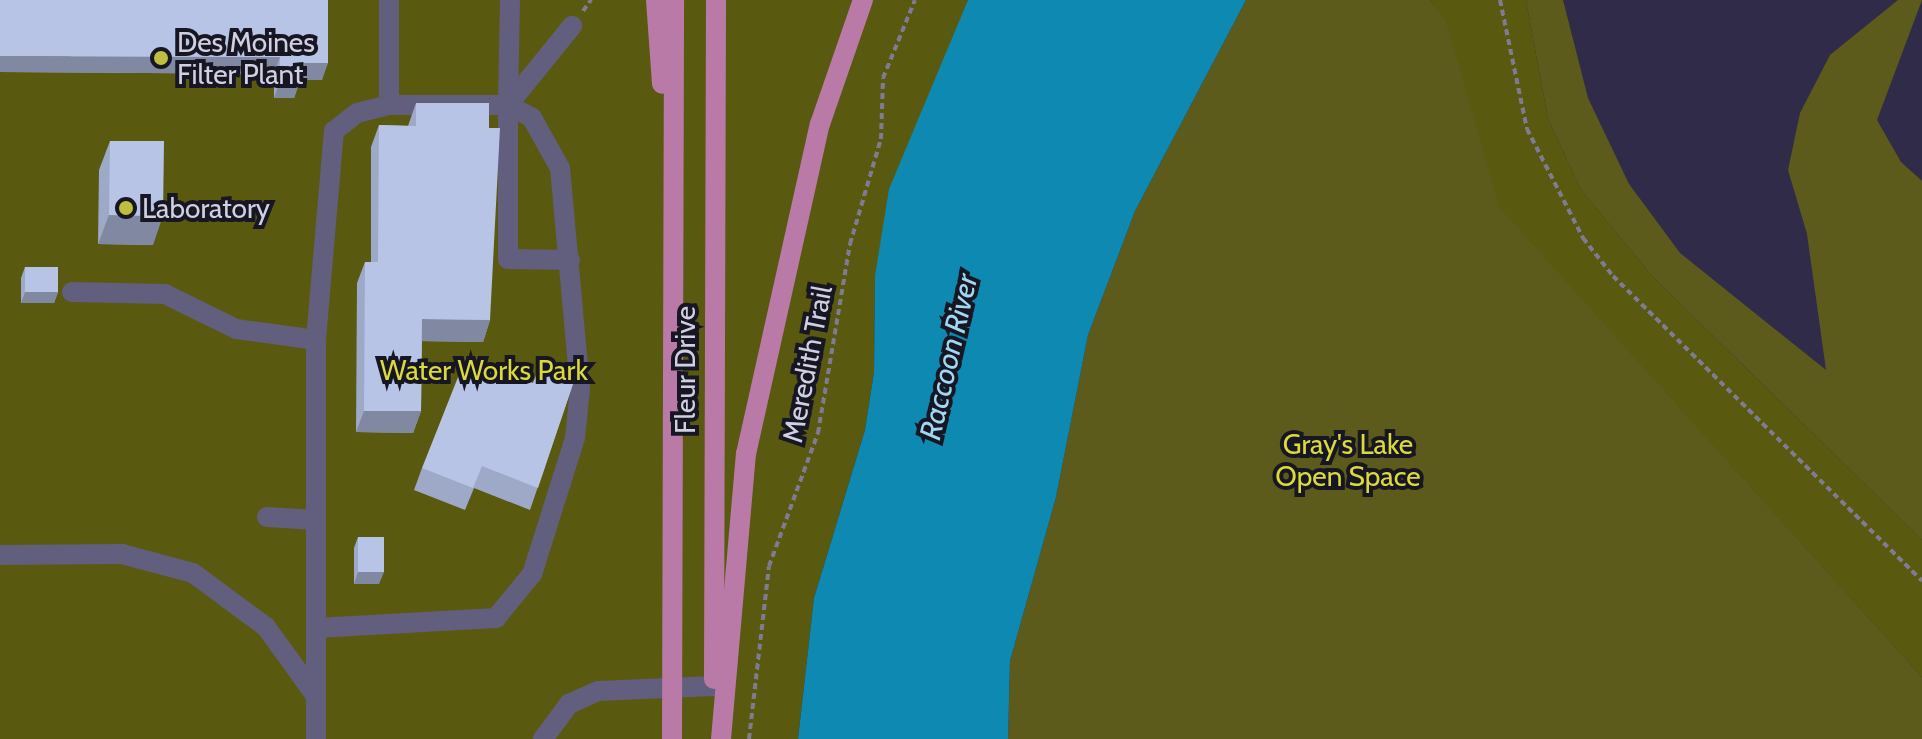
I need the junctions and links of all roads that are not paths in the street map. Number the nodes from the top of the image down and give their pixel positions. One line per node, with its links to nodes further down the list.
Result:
1 (389, 0): 8 (lane)
2 (510, 0): 9 (lane)
3 (656, 0): 10 (main road)
4 (674, 0): 10 (main road, Fleur Drive)
5 (716, 0): 18 (main road, Fleur Drive)
6 (863, 0): 25 (main road)
7 (572, 26): 9 (lane)
8 (389, 105): 9 (lane); 13 (lane)
9 (508, 105): 11 (lane); 11 (lane)
10 (673, 256): 19 (main road, Fleur Drive)
11 (570, 260): 17 (lane)
12 (72, 292): 13 (lane)
13 (316, 340): 15 (lane)
14 (267, 517): 15 (lane)
15 (316, 520): 17 (lane)
16 (0, 555): 20 (lane)
17 (316, 628): 20 (lane)
18 (714, 686): 19 (lane); 24 (main road, Fleur Drive)
19 (672, 687): 22 (lane); 23 (main road, Fleur Drive)
20 (316, 696): 21 (lane)
21 (316, 739)
22 (543, 739)
23 (672, 739)
24 (713, 739)
25 (721, 739)

